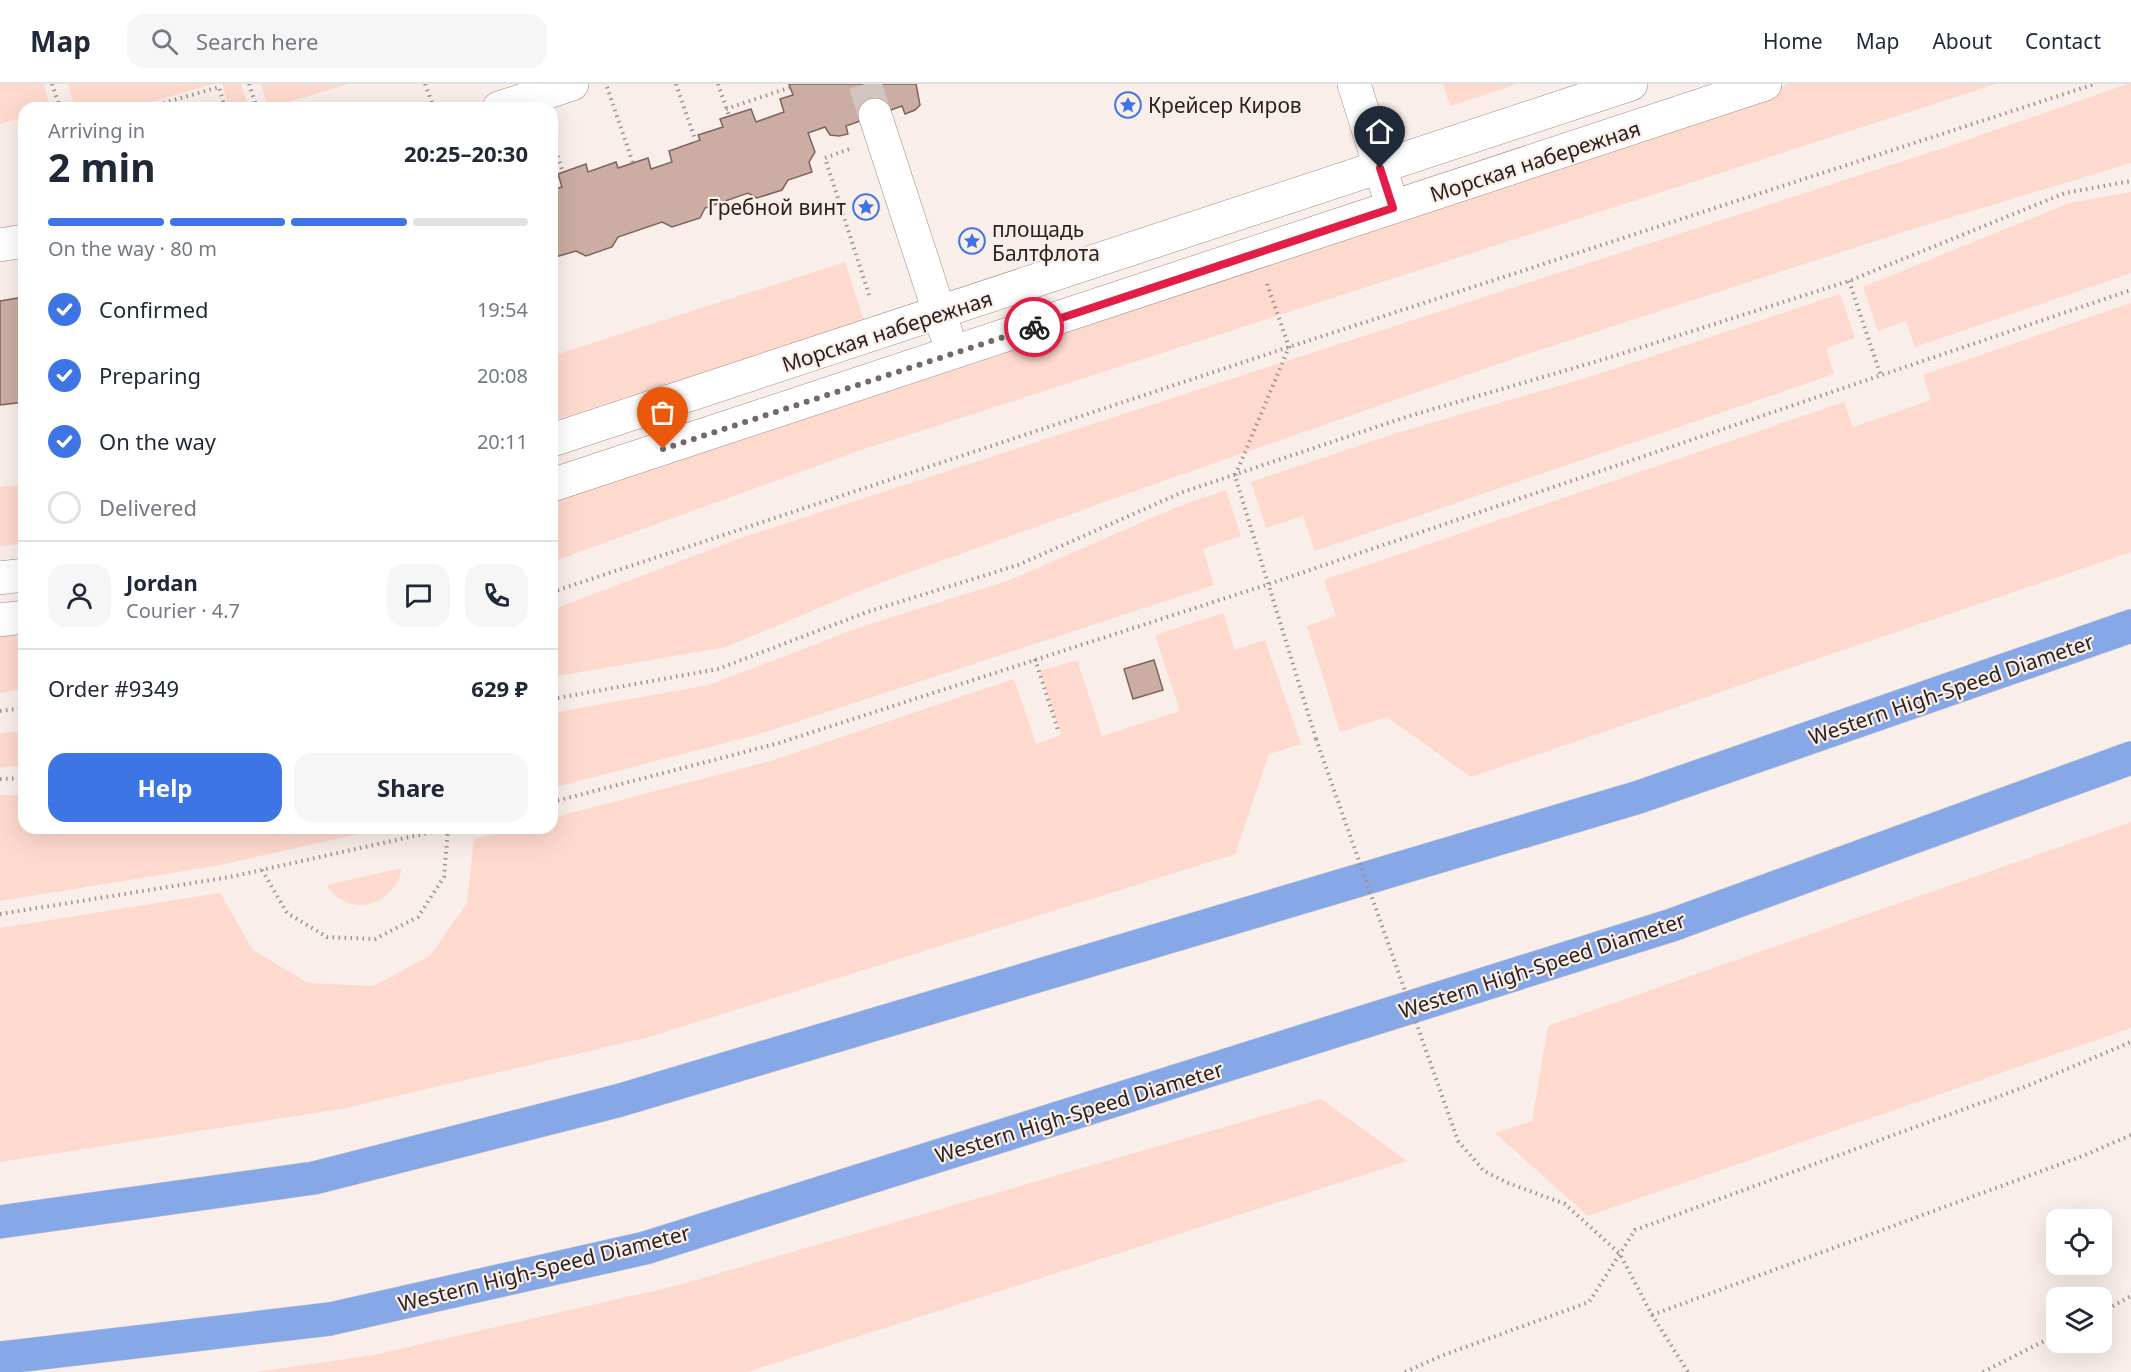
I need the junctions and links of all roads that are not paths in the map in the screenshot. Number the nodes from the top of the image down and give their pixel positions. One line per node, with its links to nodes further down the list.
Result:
1 (572, 84): 5 (street)
2 (1354, 84): 7 (street)
3 (1631, 84): 7 (street, Морская набережная)
4 (1746, 87): 8 (street, Морская набережная)
5 (517, 102)
6 (875, 115): 11 (street)
7 (1380, 168): 8 (street); 11 (street, Морская набережная)
8 (1393, 208): 12 (street, Морская набережная)
9 (18, 242): 10 (street)
10 (0, 245)
11 (939, 314): 12 (street); 13 (street, Морская набережная)
12 (953, 353): 14 (street, Морская набережная)
13 (558, 438)
14 (558, 483)
15 (18, 576): 16 (street)
16 (0, 578)
17 (18, 618): 18 (street)
18 (0, 620)
19 (2131, 626): 21 (highway, Western High-Speed Diameter)
20 (2131, 758): 22 (highway, Western High-Speed Diameter)
21 (0, 1222)
22 (0, 1359)

